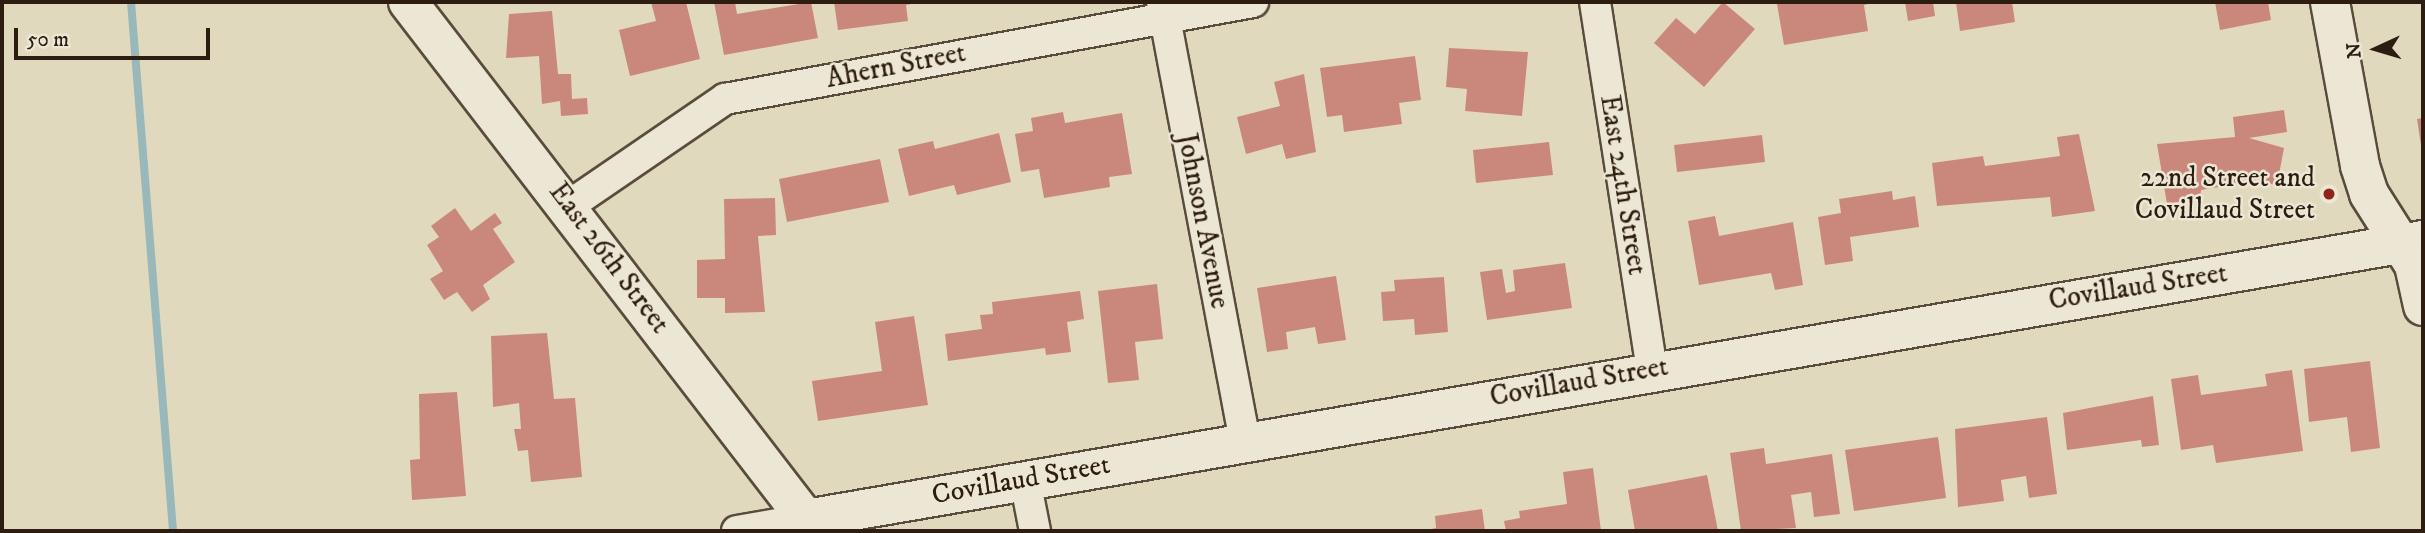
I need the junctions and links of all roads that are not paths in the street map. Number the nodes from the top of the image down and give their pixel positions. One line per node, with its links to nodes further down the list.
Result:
1 (408, 2): 6 (street, East 26th Street)
2 (1253, 2): 5 (street, Ahern Street)
3 (1595, 2): 9 (street, East 24th Street)
4 (2330, 2): 7 (street)
5 (1163, 9): 6 (street, Ahern Street); 10 (street, Johnson Avenue)
6 (570, 205): 12 (street, East 26th Street)
7 (2413, 242): 8 (street); 9 (street, Covillaud Street)
8 (2423, 306)
9 (1652, 369): 10 (street, Covillaud Street)
10 (1245, 440): 11 (street, Covillaud Street)
11 (1025, 480): 12 (street, Covillaud Street); 14 (street)
12 (806, 519): 13 (street, Covillaud Street)
13 (737, 531)
14 (1035, 531)

